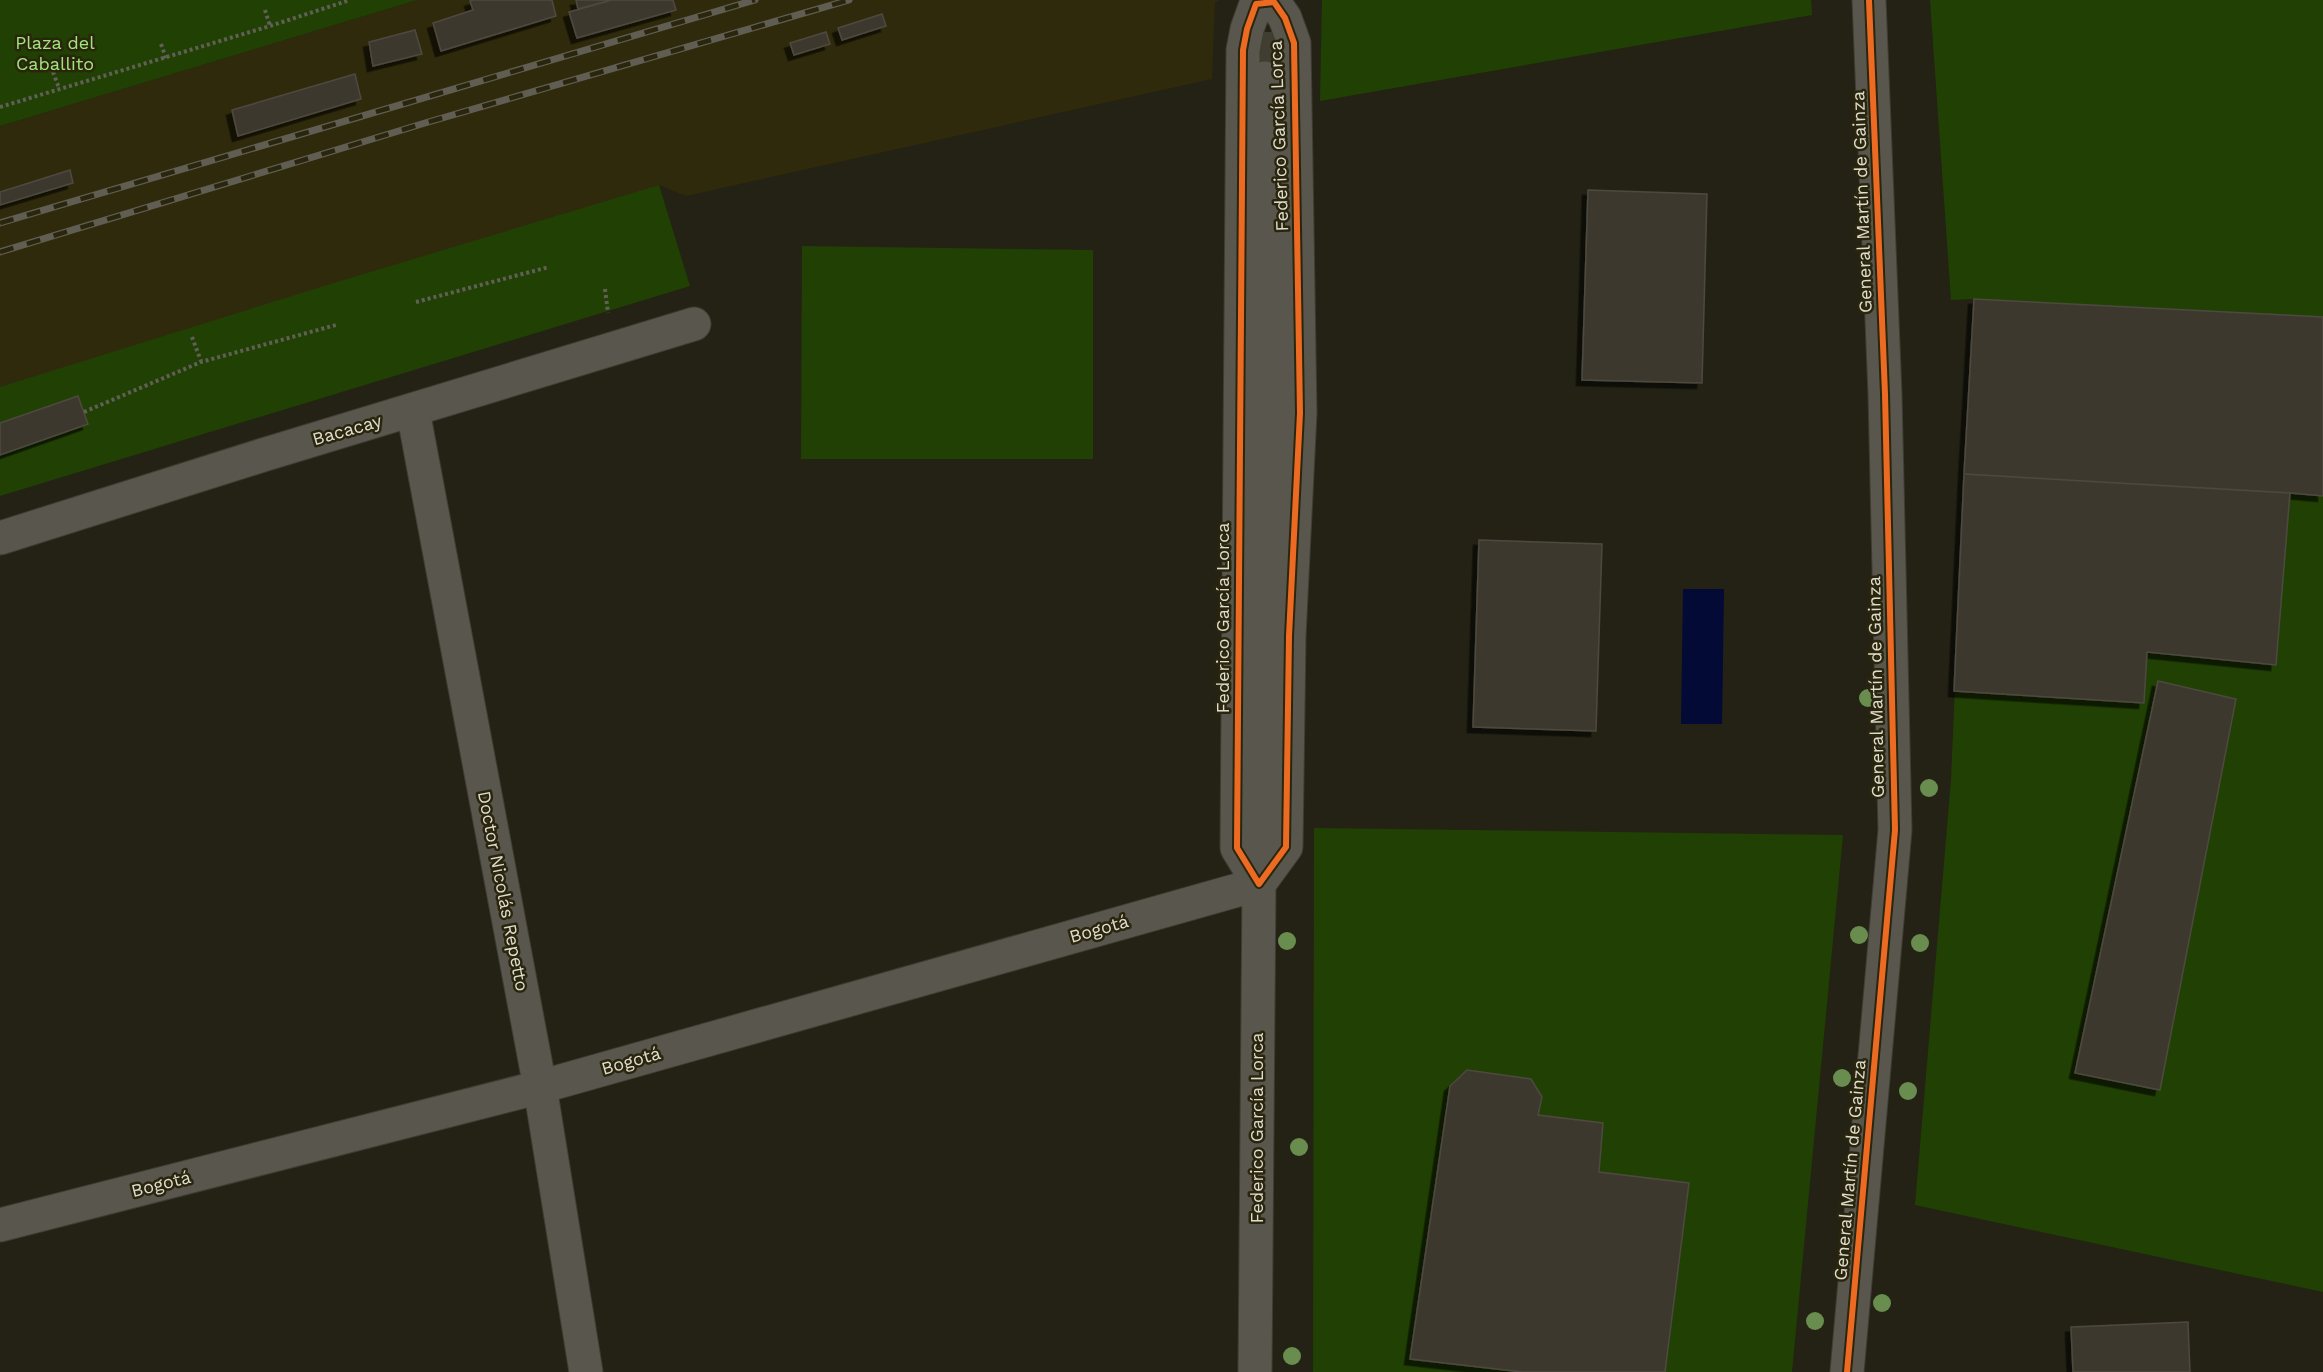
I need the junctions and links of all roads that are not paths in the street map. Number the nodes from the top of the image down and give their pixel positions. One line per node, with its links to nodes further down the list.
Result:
1 (1869, 0): 11 (street, General Martín de Gainza)
2 (1264, 65): 6 (street, Federico García Lorca)
3 (694, 324): 4 (street, Bacacay)
4 (413, 411): 5 (street, Bacacay); 7 (street, Doctor Nicolás Repetto)
5 (0, 538)
6 (1259, 884): 6 (street, Federico García Lorca); 7 (street, Bogotá); 10 (street, Federico García Lorca)
7 (540, 1087): 8 (street, Bogotá); 9 (street, Doctor Nicolás Repetto)
8 (0, 1225)
9 (586, 1372)
10 (1255, 1372)
11 (1847, 1372)

